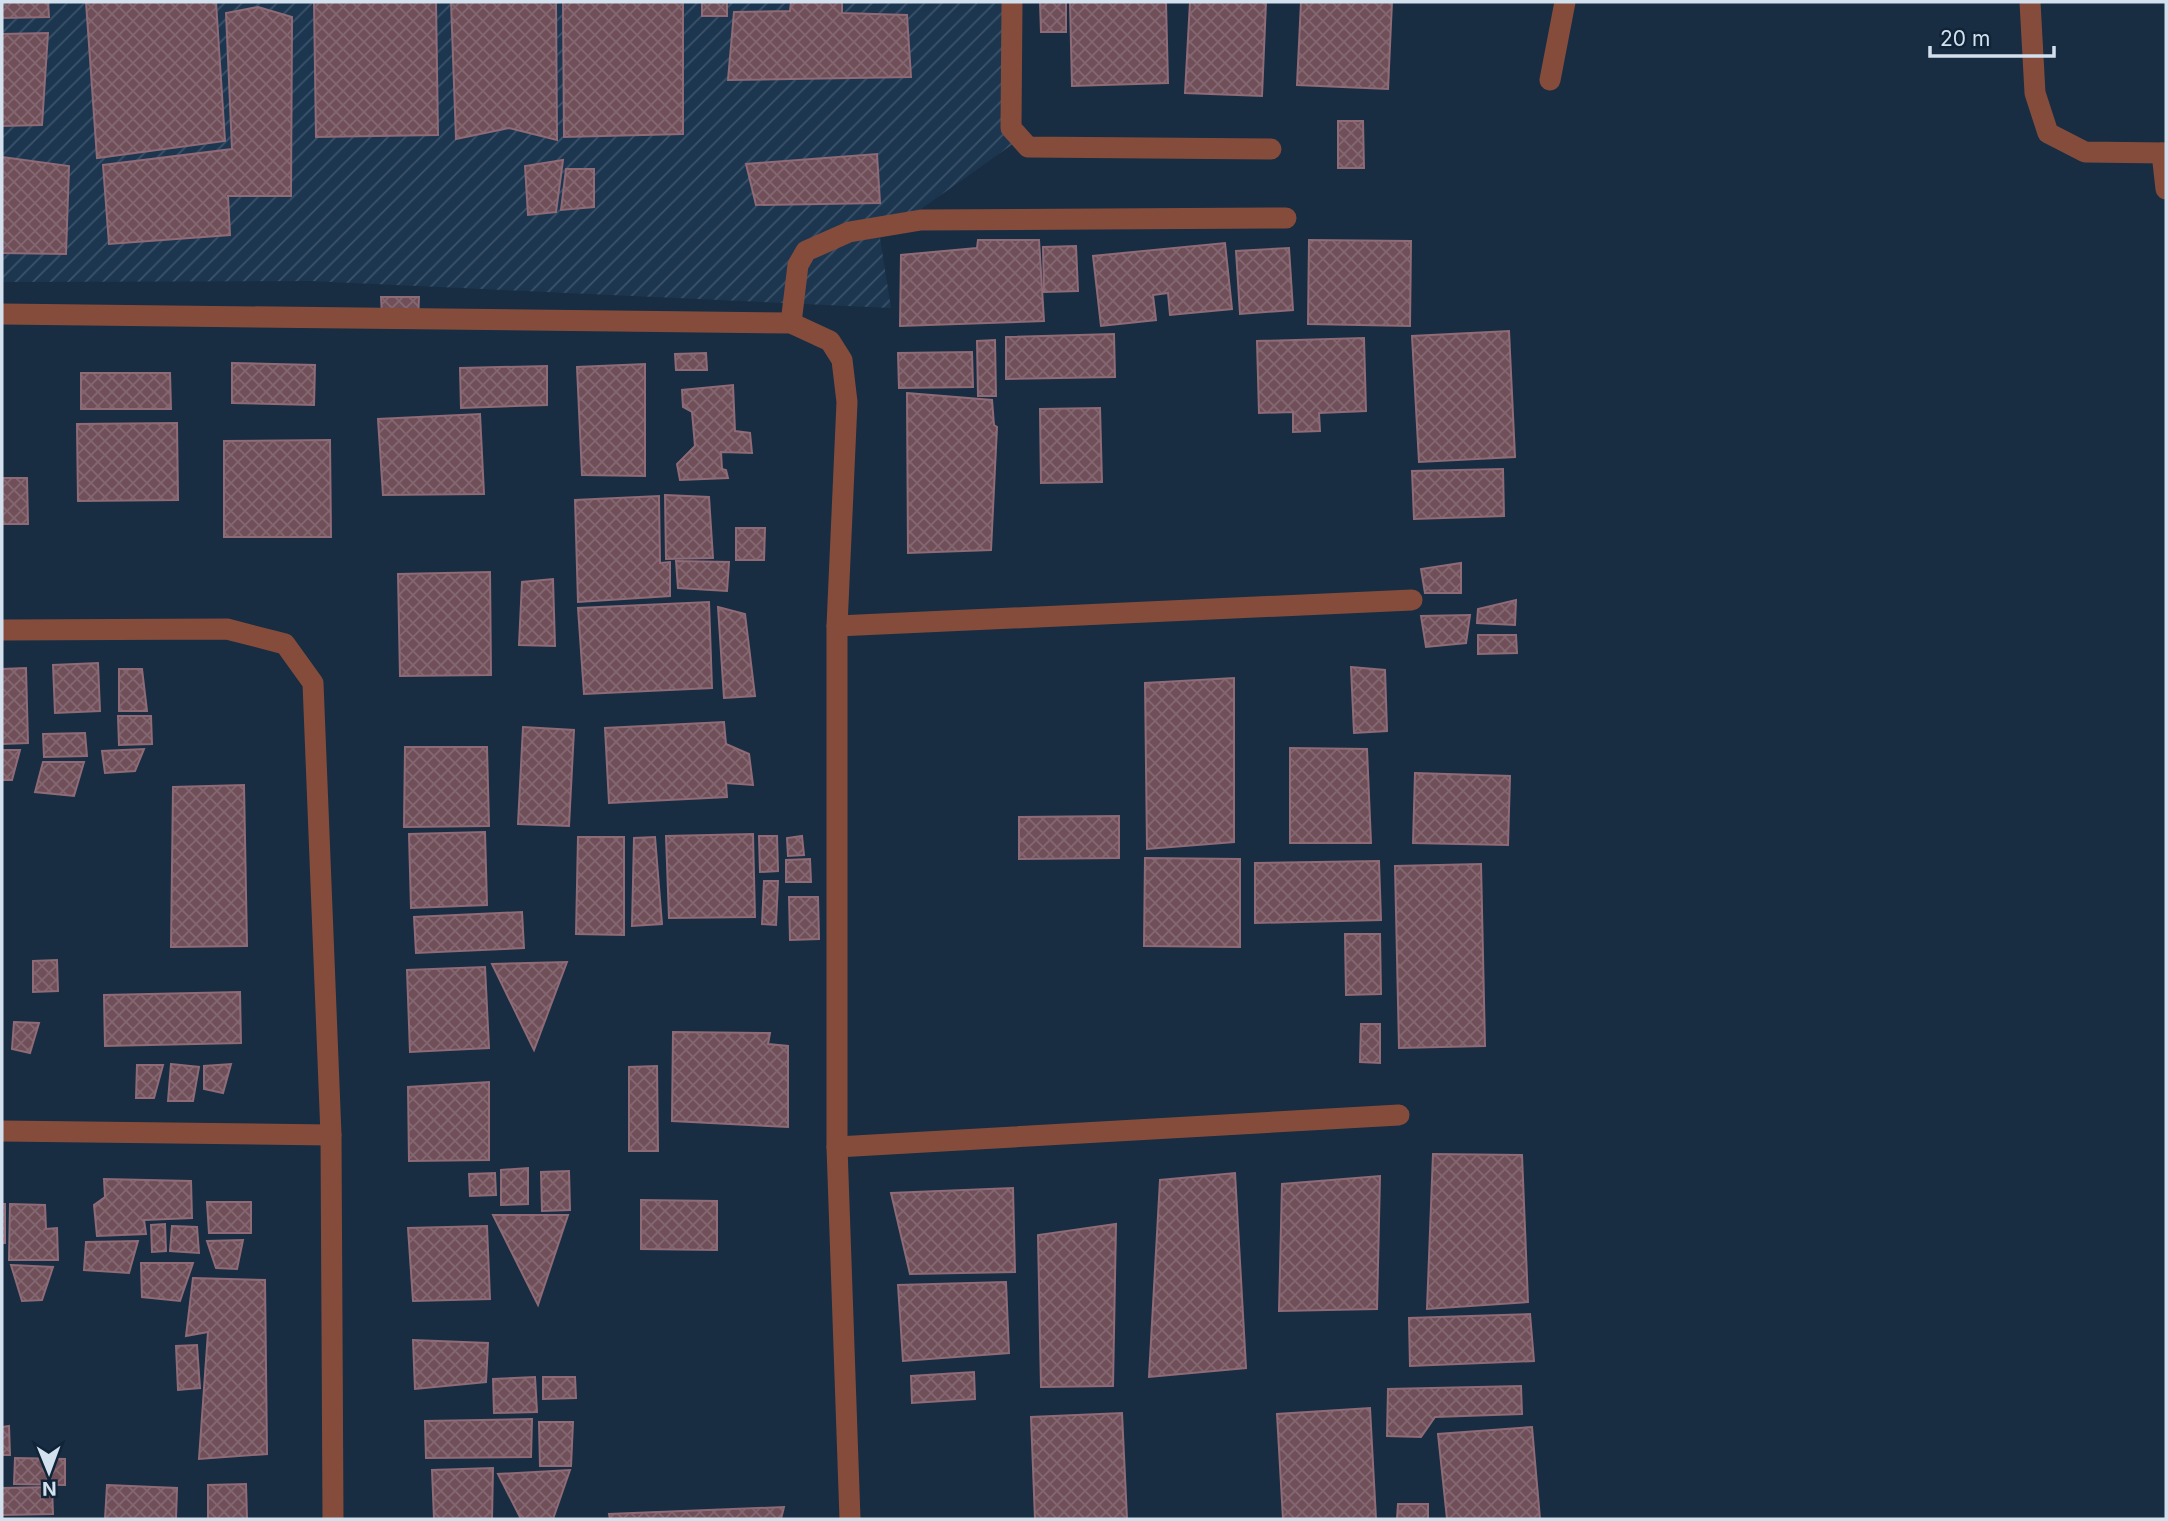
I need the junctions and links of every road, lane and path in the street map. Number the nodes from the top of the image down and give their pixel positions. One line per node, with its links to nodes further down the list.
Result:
1 (1012, 2): 5 (street)
2 (1565, 2): 4 (street)
3 (2029, 2): 6 (street)
4 (1550, 80)
5 (1270, 149)
6 (2164, 153): 7 (street)
7 (2166, 189)
8 (1286, 218): 10 (street)
9 (2, 314): 10 (street)
10 (792, 323): 12 (street)
11 (1412, 600): 12 (street)
12 (837, 626): 17 (street)
13 (2, 630): 16 (street)
14 (1399, 1115): 17 (street)
15 (2, 1131): 16 (street)
16 (331, 1135): 18 (street)
17 (837, 1147): 19 (street)
18 (333, 1519)
19 (850, 1519)

